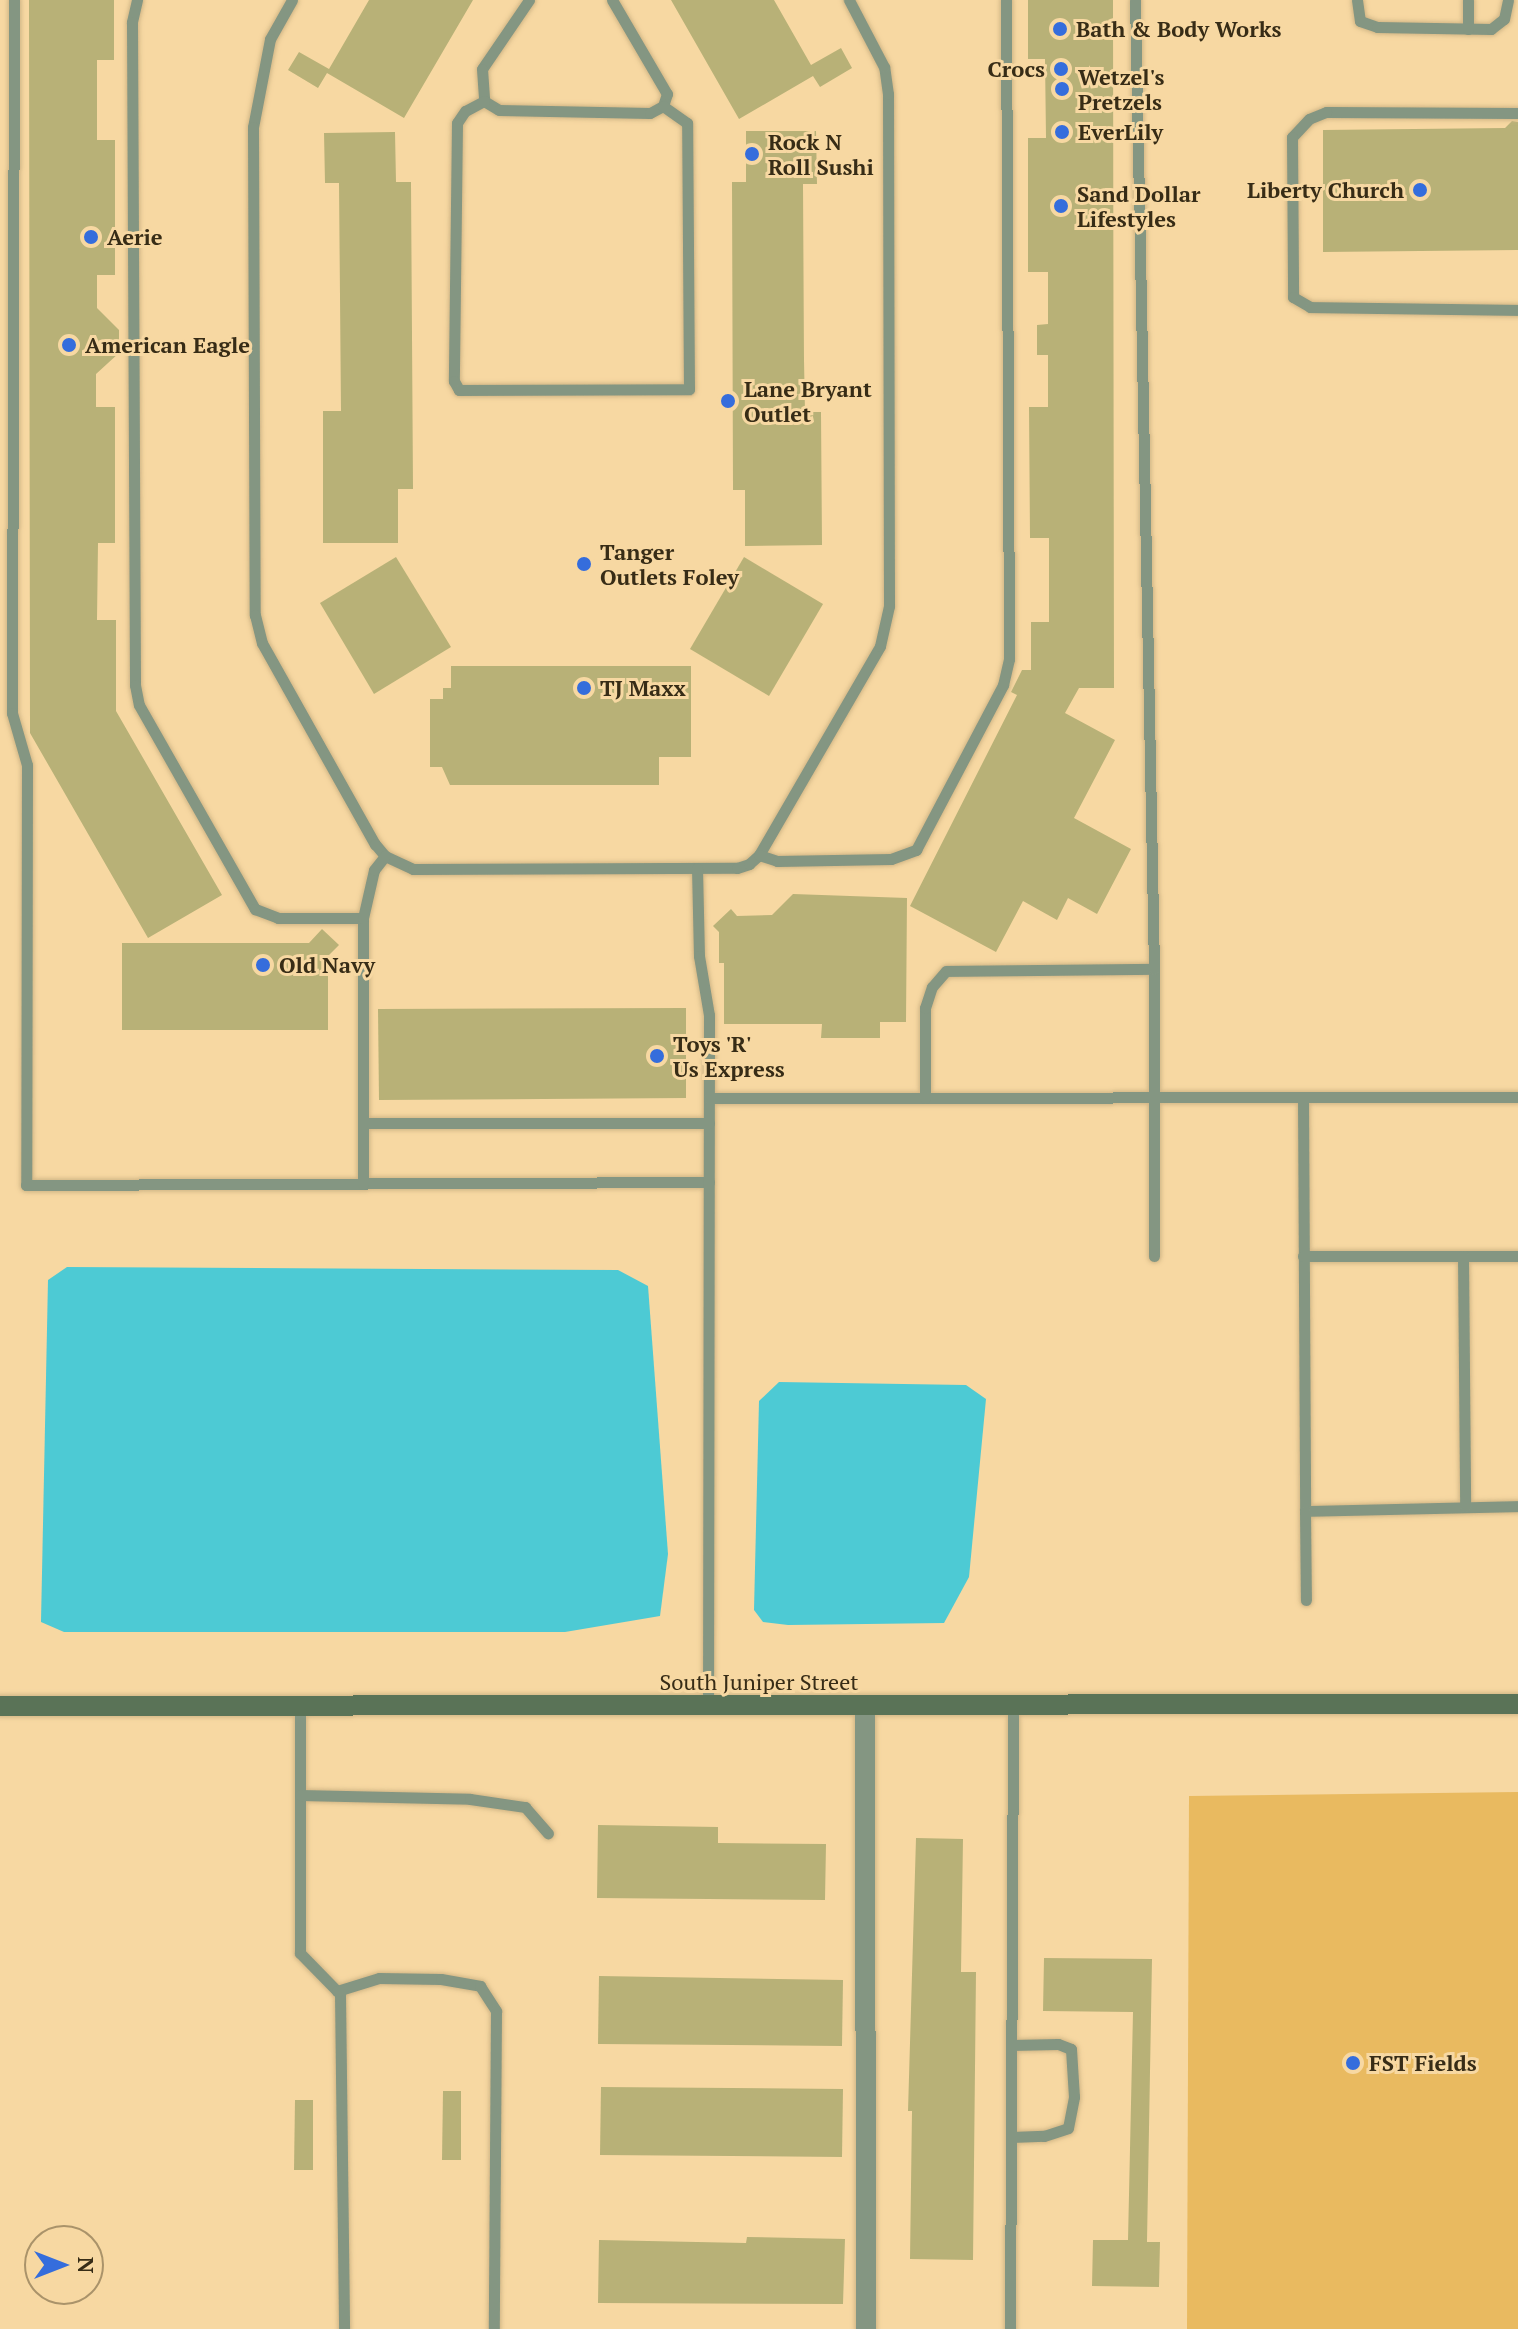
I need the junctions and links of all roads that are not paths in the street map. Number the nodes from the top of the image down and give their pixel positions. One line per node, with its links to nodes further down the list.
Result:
1 (14, 0): 30 (lane)
2 (137, 0): 20 (lane)
3 (292, 0): 18 (lane)
4 (529, 0): 13 (lane)
5 (612, 0): 14 (lane)
6 (849, 0): 17 (lane)
7 (1006, 0): 17 (lane)
8 (1135, 0): 21 (lane)
9 (1357, 0): 12 (lane)
10 (1468, 0): 12 (lane)
11 (1508, 0): 12 (lane)
12 (1468, 29)
13 (484, 101): 14 (lane); 14 (lane)
14 (663, 106)
15 (1518, 113): 16 (lane)
16 (1518, 310)
17 (759, 855): 19 (lane)
18 (385, 856): 19 (lane); 20 (lane)
19 (697, 868): 24 (lane)
20 (363, 918): 27 (lane)
21 (1154, 969): 25 (lane); 26 (lane)
22 (1303, 1097): 23 (lane); 26 (lane); 32 (lane)
23 (1518, 1097)
24 (709, 1098): 25 (lane); 28 (lane)
25 (925, 1098): 26 (lane)
26 (1156, 1098): 31 (lane)
27 (363, 1123): 28 (lane); 30 (lane)
28 (709, 1123): 29 (lane)
29 (709, 1182): 30 (lane); 42 (lane)
30 (363, 1184)
31 (1154, 1256)
32 (1303, 1256): 33 (lane); 37 (lane)
33 (1463, 1256): 34 (lane); 36 (lane)
34 (1518, 1256)
35 (1518, 1506): 36 (lane)
36 (1465, 1507): 37 (lane)
37 (1305, 1511): 38 (lane)
38 (1306, 1600)
39 (1518, 1704): 40 (street, South Juniper Street)
40 (1013, 1705): 43 (street, South Juniper Street); 48 (lane)
41 (0, 1706): 44 (street, South Juniper Street)
42 (708, 1706): 43 (street, South Juniper Street); 44 (street, South Juniper Street)
43 (865, 1706): 52 (street)
44 (300, 1707): 45 (lane)
45 (300, 1795): 46 (lane); 47 (lane)
46 (548, 1833)
47 (337, 1991): 50 (lane); 51 (lane)
48 (1011, 2045): 49 (lane); 49 (lane)
49 (1011, 2137): 53 (lane)
50 (344, 2329)
51 (494, 2329)
52 (866, 2329)
53 (1010, 2329)

